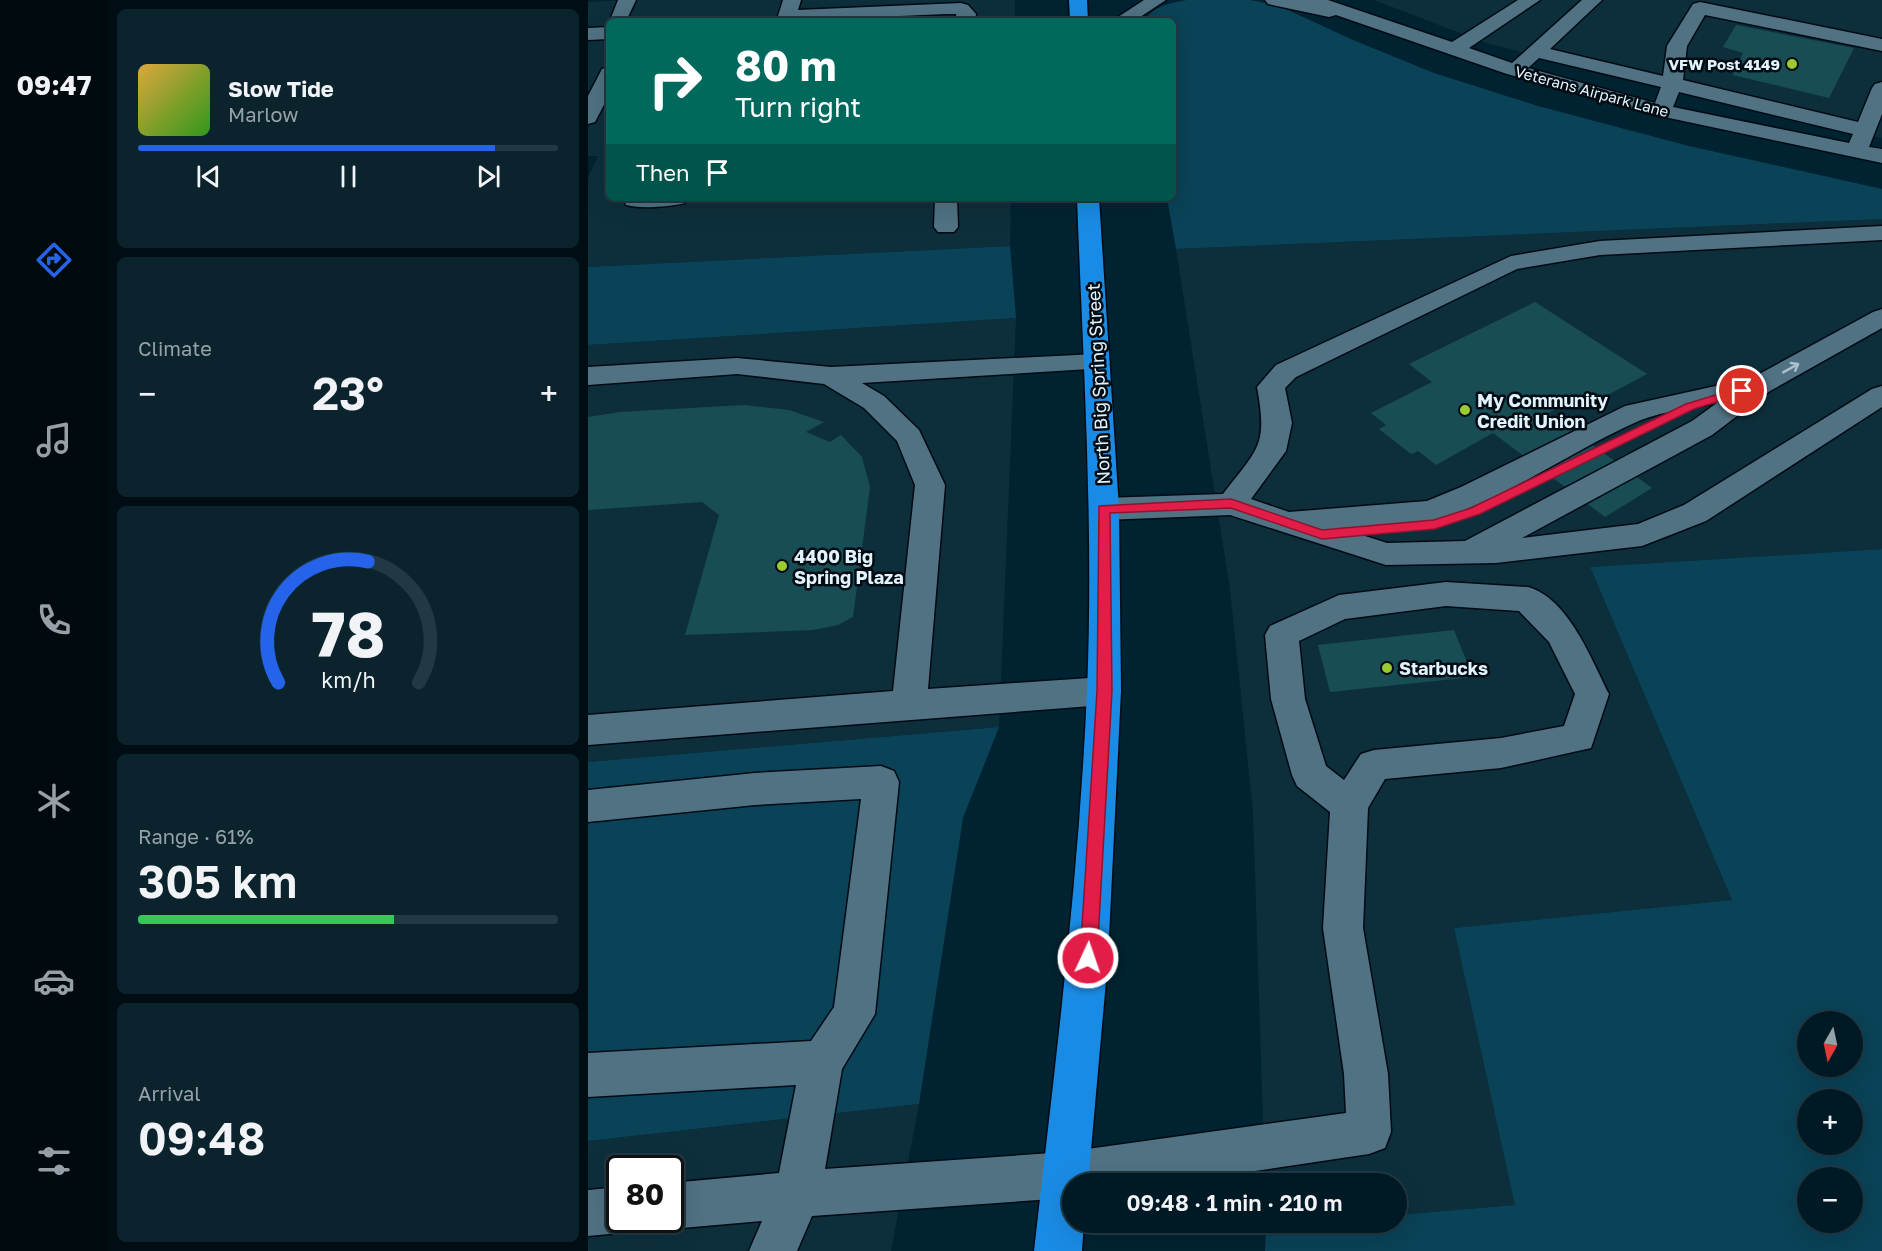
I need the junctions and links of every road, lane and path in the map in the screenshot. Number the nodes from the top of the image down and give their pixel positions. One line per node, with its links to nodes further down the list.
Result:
1 (627, 0): 9 (street)
2 (1078, 0): 11 (highway)
3 (1157, 0): 12 (street)
4 (1275, 0): 13 (street)
5 (1310, 0): 13 (street, Veterans Airpark Lane)
6 (1531, 0): 17 (street)
7 (1593, 0): 18 (street)
8 (788, 12): 10 (street)
9 (618, 18)
10 (966, 18)
11 (1079, 18)
12 (1126, 18)
13 (1364, 18): 17 (street, Veterans Airpark Lane)
14 (606, 33): 15 (street)
15 (588, 34)
16 (1882, 45): 21 (street)
17 (1454, 49): 19 (street, Veterans Airpark Lane)
18 (1535, 51): 19 (street); 21 (street)
19 (1514, 70): 23 (street, Veterans Airpark Lane)
20 (606, 79): 24 (street)
21 (1672, 84): 23 (street); 25 (street)
22 (1882, 88): 25 (street)
23 (1662, 111): 26 (street, Veterans Airpark Lane)
24 (588, 118)
25 (1865, 130): 26 (street)
26 (1857, 150): 27 (street, Veterans Airpark Lane)
27 (1882, 156)
28 (946, 201): 30 (street)
29 (1088, 201): 33 (highway, North Big Spring Street)
30 (946, 227)
31 (1882, 233): 38 (street)
32 (1882, 317): 36 (street, one-way to 32)
33 (1098, 362): 35 (street); 39 (highway, North Big Spring Street)
34 (588, 376): 35 (street)
35 (831, 376): 45 (street)
36 (1760, 385): 40 (street); 41 (street); 42 (street); 43 (street)
37 (1882, 395): 43 (street)
38 (1231, 504): 39 (street); 40 (street)
39 (1104, 509): 44 (highway, North Big Spring Street)
40 (1284, 521): 41 (street)
41 (1322, 534): 42 (street)
42 (1362, 547): 43 (street)
43 (1468, 553)
44 (1104, 691): 45 (street); 51 (highway, North Big Spring Street)
45 (909, 704): 46 (street)
46 (588, 730)
47 (1349, 805): 47 (street); 52 (street)
48 (588, 806): 49 (street)
49 (822, 1062): 50 (street); 54 (street)
50 (588, 1076)
51 (1066, 1173)
52 (1080, 1173)
53 (1062, 1175): 54 (street)
54 (798, 1194): 55 (street); 59 (street)
55 (684, 1205)
56 (606, 1211): 57 (street)
57 (588, 1213)
58 (1062, 1213): 60 (highway, North Big Spring Street)
59 (773, 1251)
60 (1058, 1251)

